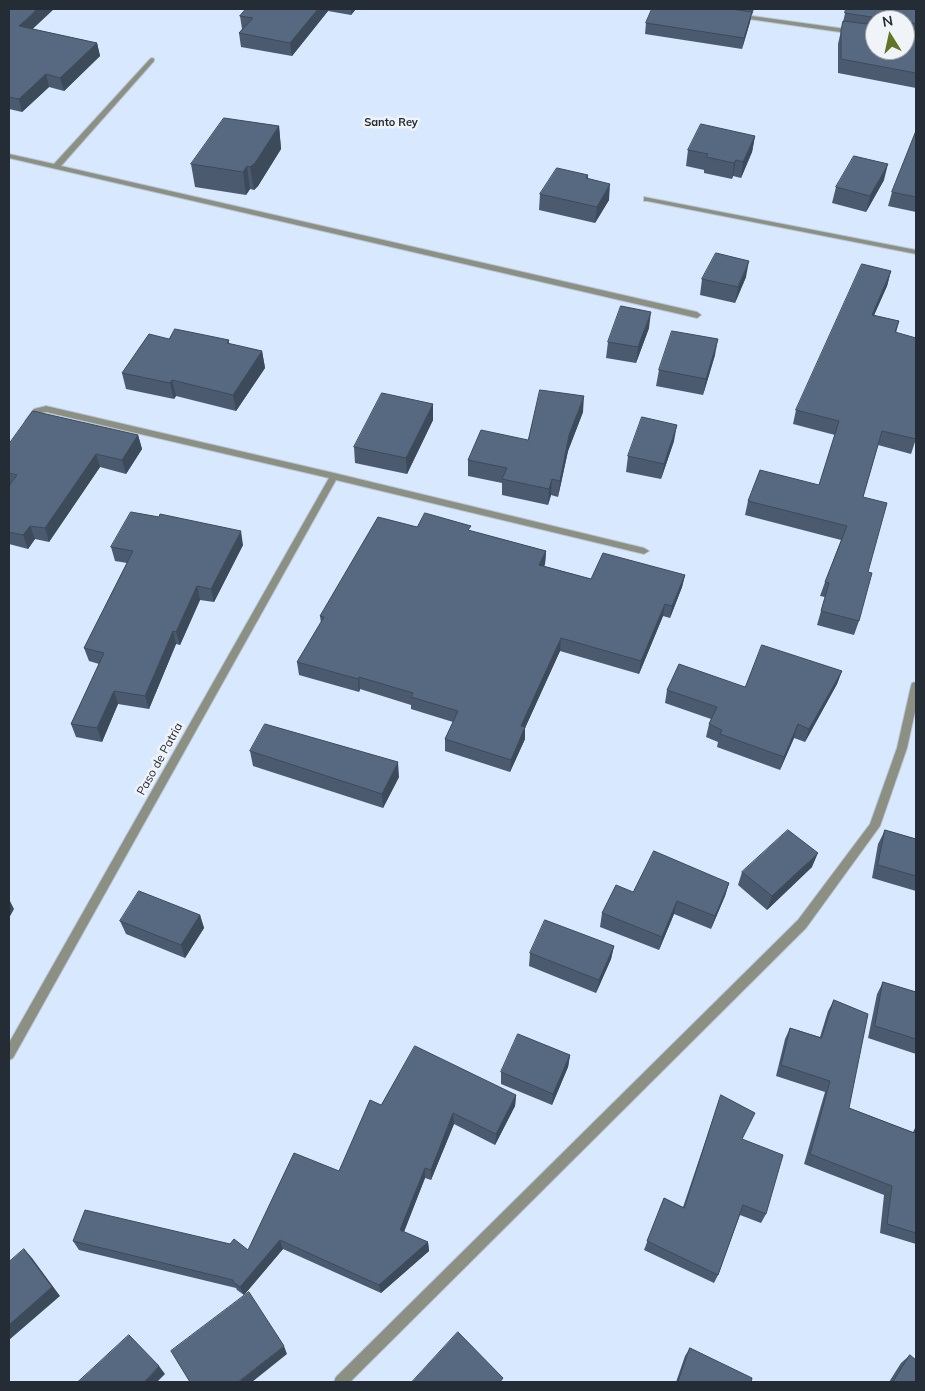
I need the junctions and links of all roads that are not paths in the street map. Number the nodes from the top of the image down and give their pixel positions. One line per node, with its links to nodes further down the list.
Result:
1 (730, 15): 2 (street)
2 (865, 34)
3 (152, 60): 5 (street)
4 (9, 156): 5 (street)
5 (56, 167): 8 (street)
6 (647, 199): 7 (street)
7 (916, 252)
8 (696, 316)
9 (26, 425): 10 (street)
10 (334, 476): 11 (street); 13 (street, Paso de Patria)
11 (644, 551)
12 (916, 686): 14 (street)
13 (9, 1054)
14 (342, 1382)

